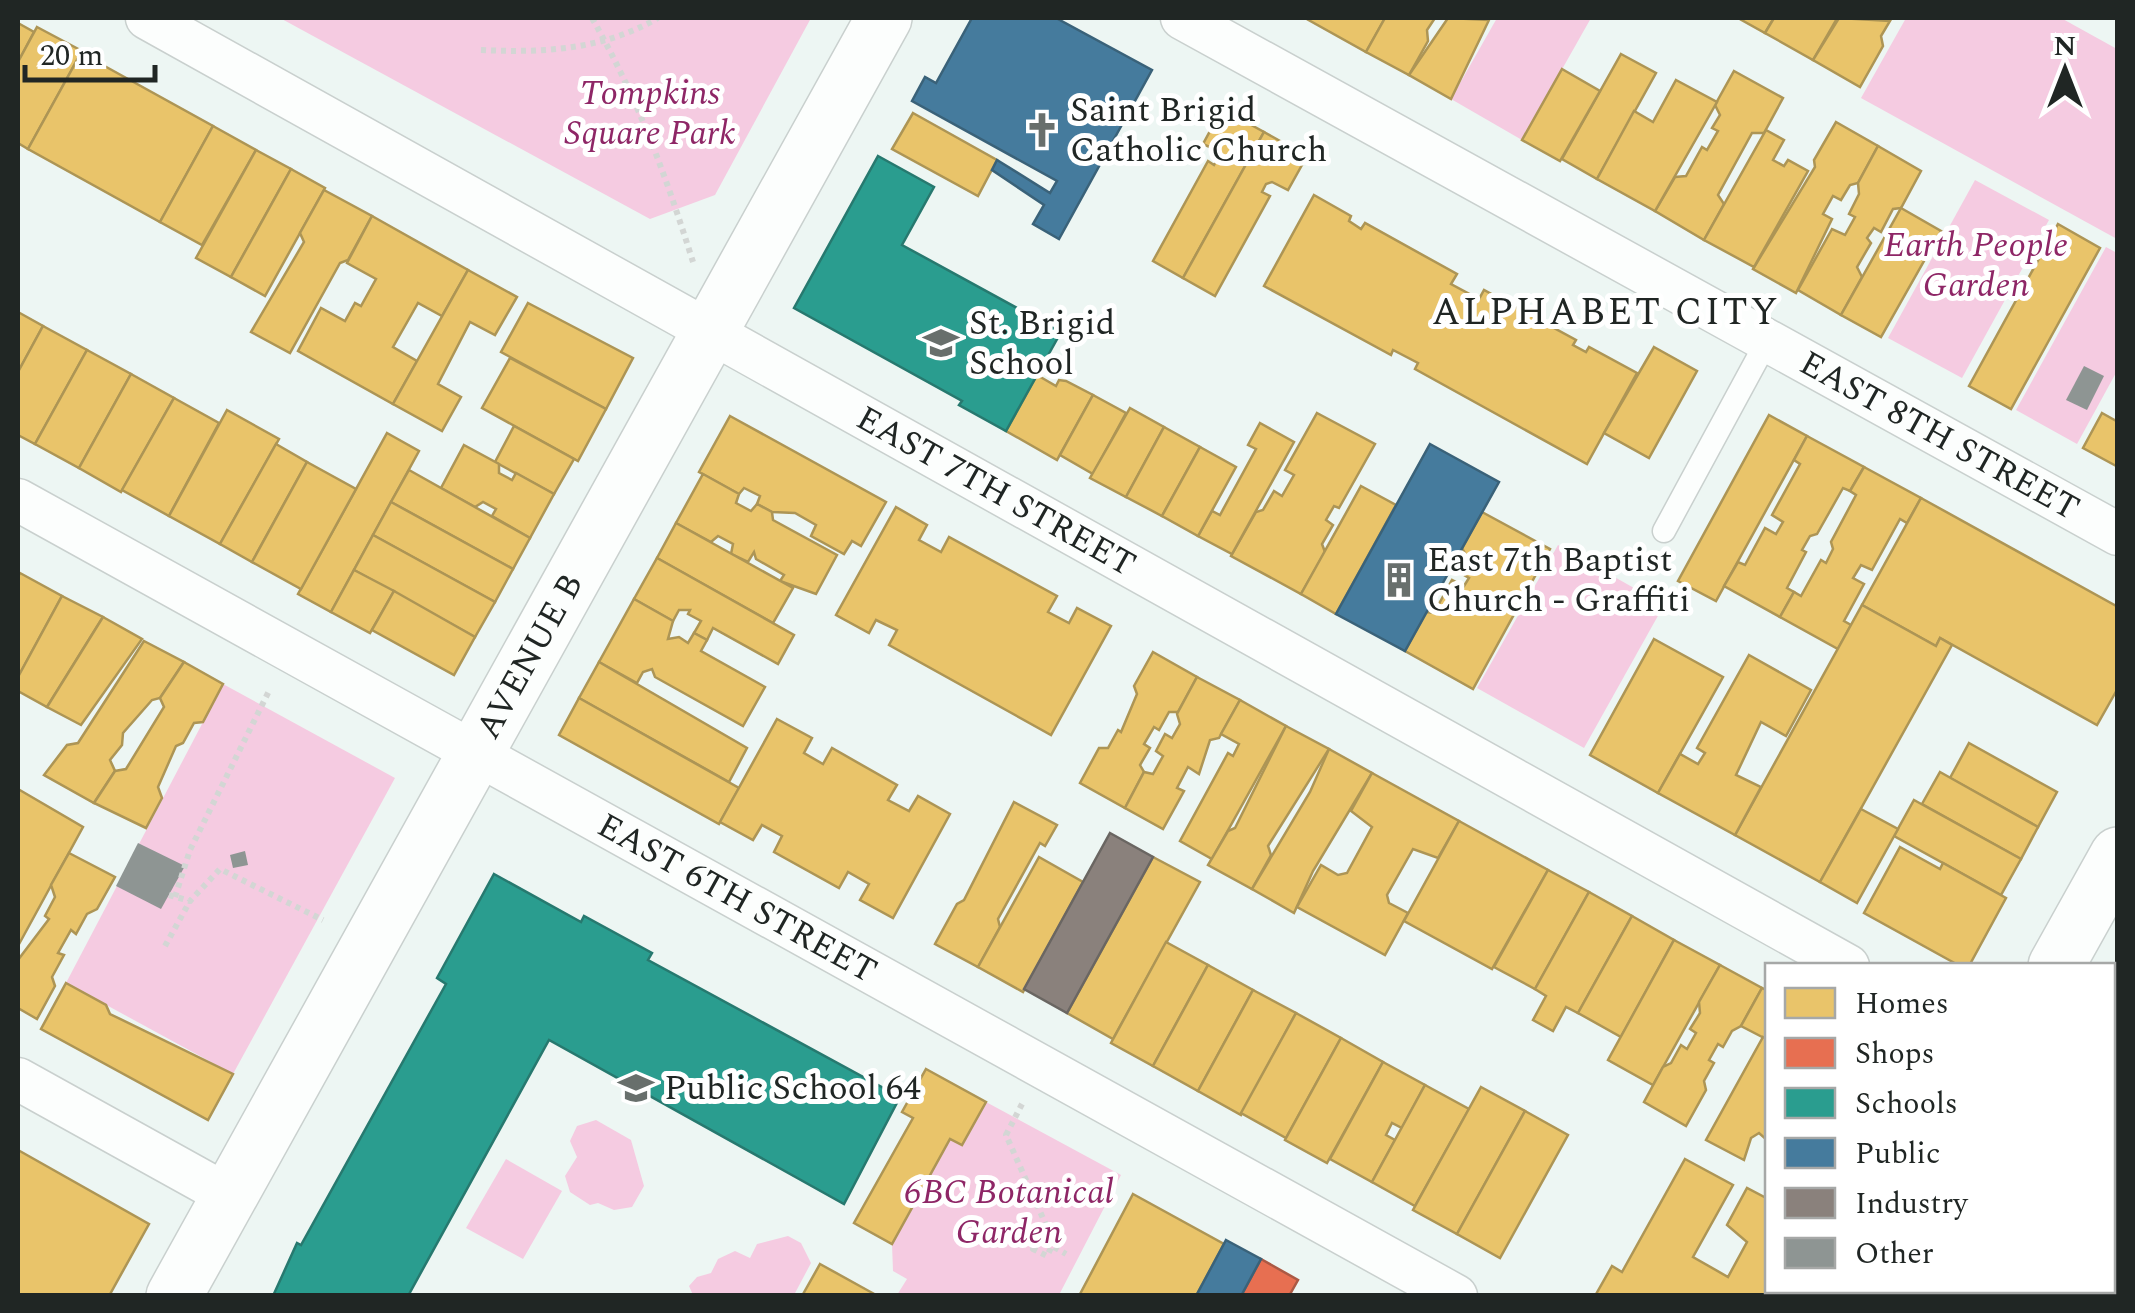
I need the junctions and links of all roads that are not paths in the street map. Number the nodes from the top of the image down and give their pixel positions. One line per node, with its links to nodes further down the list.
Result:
1 (147, 18): 4 (street, EAST 7TH STREET)
2 (884, 18): 4 (street, AVENUE B)
3 (1182, 18): 5 (street, EAST 8TH STREET)
4 (710, 334): 9 (street, AVENUE B); 11 (street, EAST 7TH STREET)
5 (1767, 341): 7 (lane); 8 (street, EAST 8TH STREET)
6 (18, 500): 9 (street, EAST 6TH STREET)
7 (1664, 530)
8 (2118, 534)
9 (475, 754): 14 (street, AVENUE B); 16 (street, EAST 6TH STREET)
10 (2118, 855): 12 (street)
11 (1843, 963)
12 (2058, 963)
13 (18, 1079): 14 (street)
14 (229, 1196): 15 (street, AVENUE B)
15 (174, 1296)
16 (1456, 1296)

